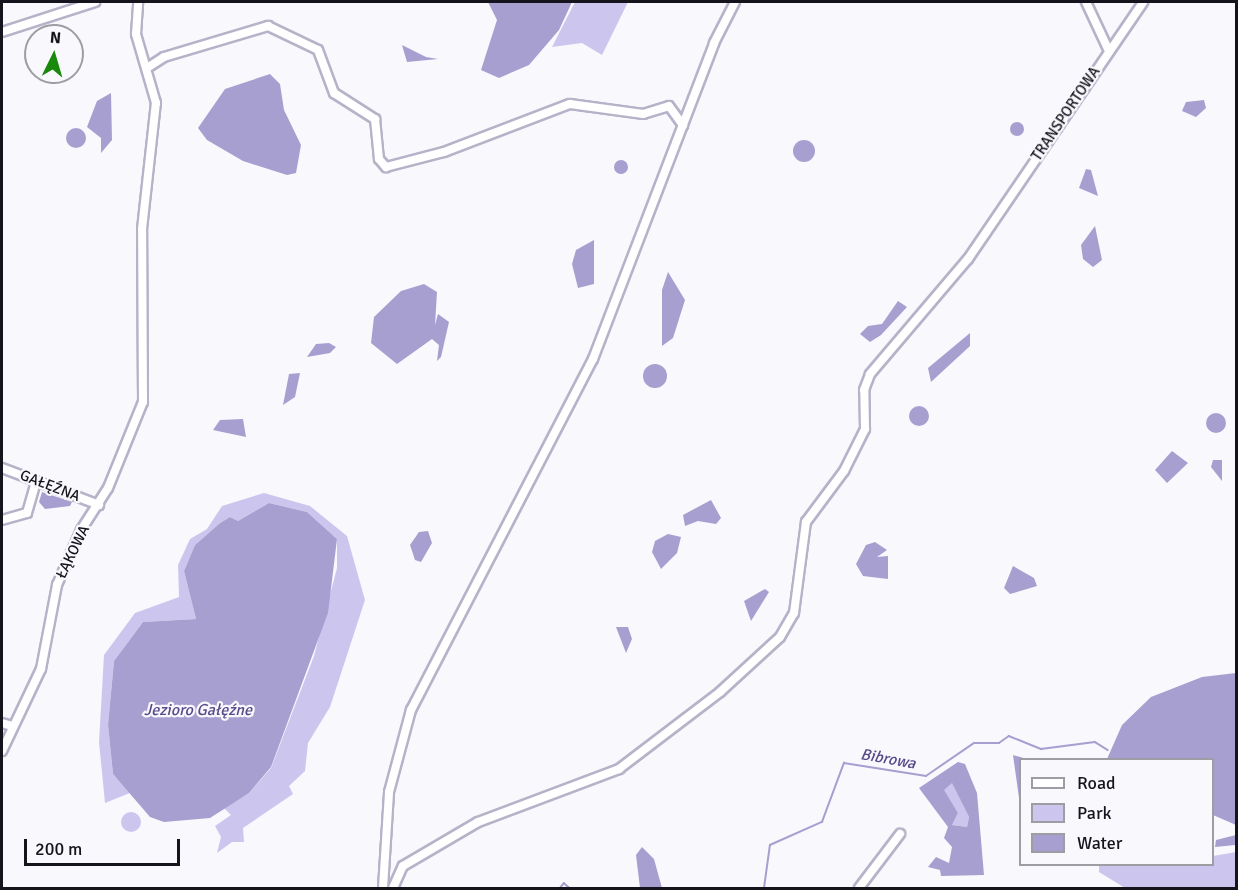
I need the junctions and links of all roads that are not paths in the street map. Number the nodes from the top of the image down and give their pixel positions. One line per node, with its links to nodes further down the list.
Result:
1 (95, 2): 6 (street)
2 (138, 2): 8 (street, ŁĄKOWA)
3 (735, 2): 9 (street)
4 (1086, 2): 7 (street)
5 (1143, 2): 7 (street, TRANSPORTOWA)
6 (2, 32)
7 (1109, 51): 19 (street, TRANSPORTOWA)
8 (147, 68): 9 (street); 12 (street, ŁĄKOWA)
9 (683, 125): 18 (street)
10 (2, 468): 11 (street, GAŁĘŹNA)
11 (36, 481): 12 (street, GAŁĘŹNA); 13 (street)
12 (99, 504): 15 (street, ŁĄKOWA)
13 (2, 520)
14 (2, 723): 15 (street)
15 (12, 726): 16 (street, ŁĄKOWA)
16 (2, 751)
17 (900, 834): 20 (street)
18 (383, 888)
19 (393, 888)
20 (859, 888)

